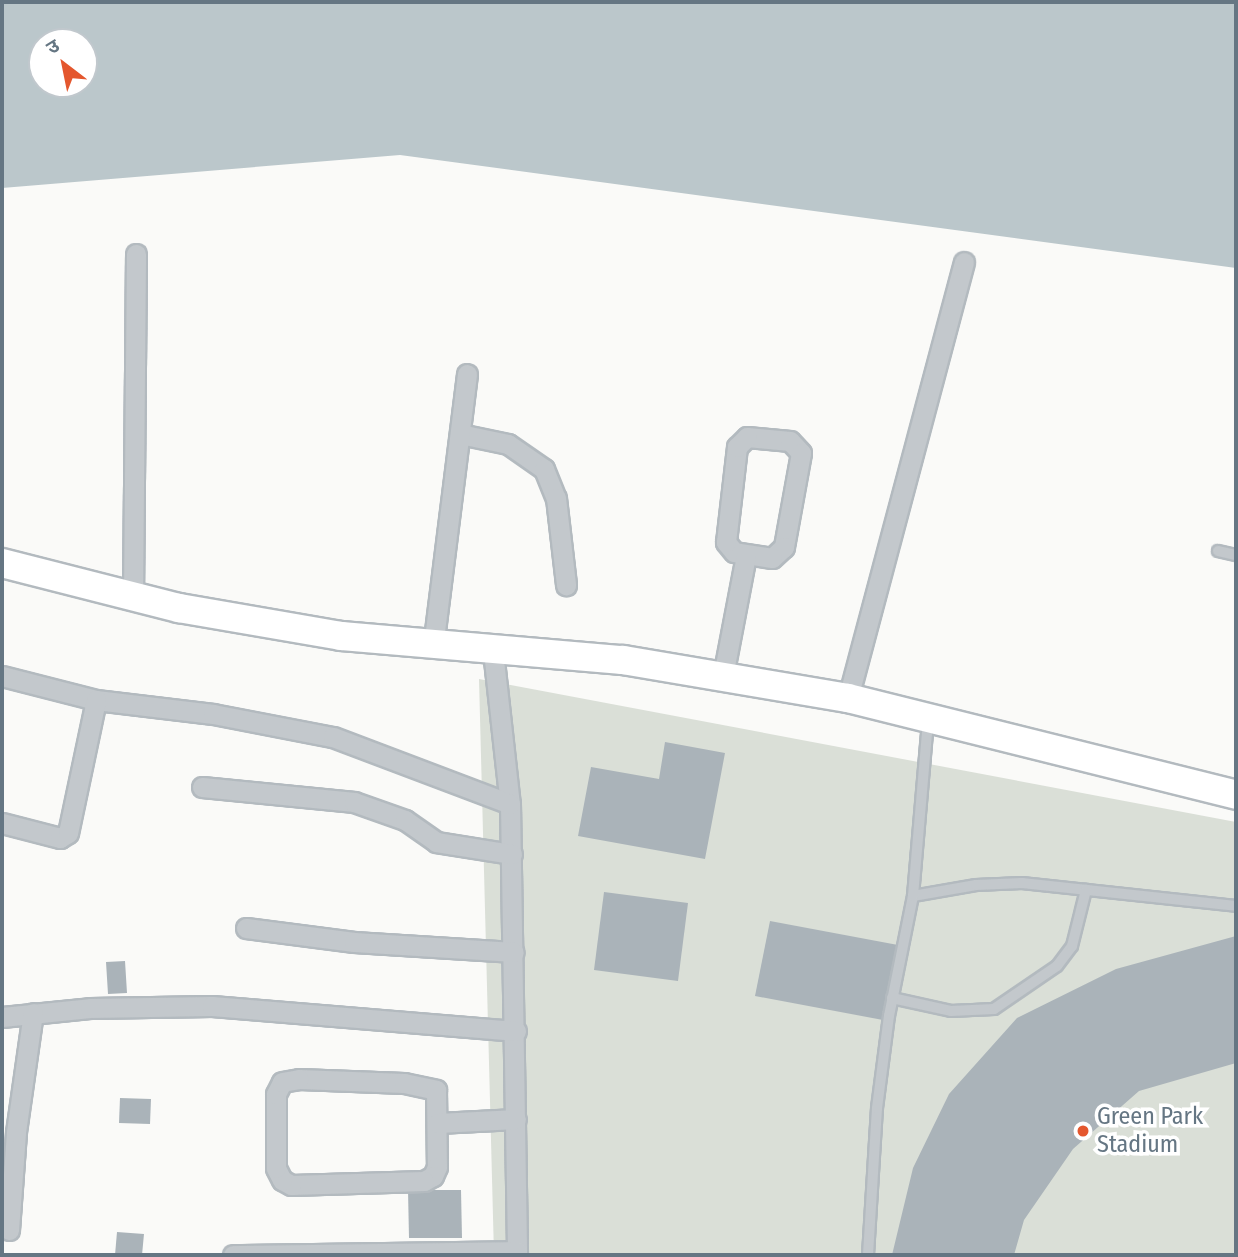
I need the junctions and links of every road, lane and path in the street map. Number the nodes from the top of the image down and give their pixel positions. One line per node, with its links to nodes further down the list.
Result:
1 (136, 254): 10 (street)
2 (964, 262): 15 (street)
3 (467, 374): 4 (street)
4 (460, 434): 9 (street); 11 (street)
5 (1218, 551): 7 (lane)
6 (746, 555): 6 (street); 14 (street)
7 (1236, 555)
8 (2, 563): 10 (street)
9 (566, 585)
10 (133, 598): 11 (street)
11 (433, 647): 12 (street)
12 (493, 651): 14 (street); 20 (street)
13 (2, 676): 16 (street)
14 (723, 676): 15 (street)
15 (848, 698): 17 (street)
16 (96, 700): 20 (street); 21 (street)
17 (928, 718): 19 (street); 24 (lane)
18 (202, 787): 22 (street)
19 (1236, 795)
20 (510, 804): 22 (street)
21 (2, 823)
22 (512, 854): 27 (street)
23 (1087, 890): 24 (lane); 25 (lane); 28 (lane)
24 (913, 896): 28 (lane)
25 (1236, 906)
26 (246, 928): 27 (street)
27 (514, 953): 31 (street)
28 (892, 998): 38 (lane)
29 (33, 1013): 30 (street); 31 (street); 34 (street)
30 (2, 1017)
31 (516, 1031): 32 (street)
32 (516, 1119): 33 (street); 36 (street)
33 (438, 1123): 33 (street)
34 (9, 1131): 35 (street)
35 (9, 1230)
36 (517, 1253): 37 (street)
37 (233, 1255)
38 (868, 1255)

